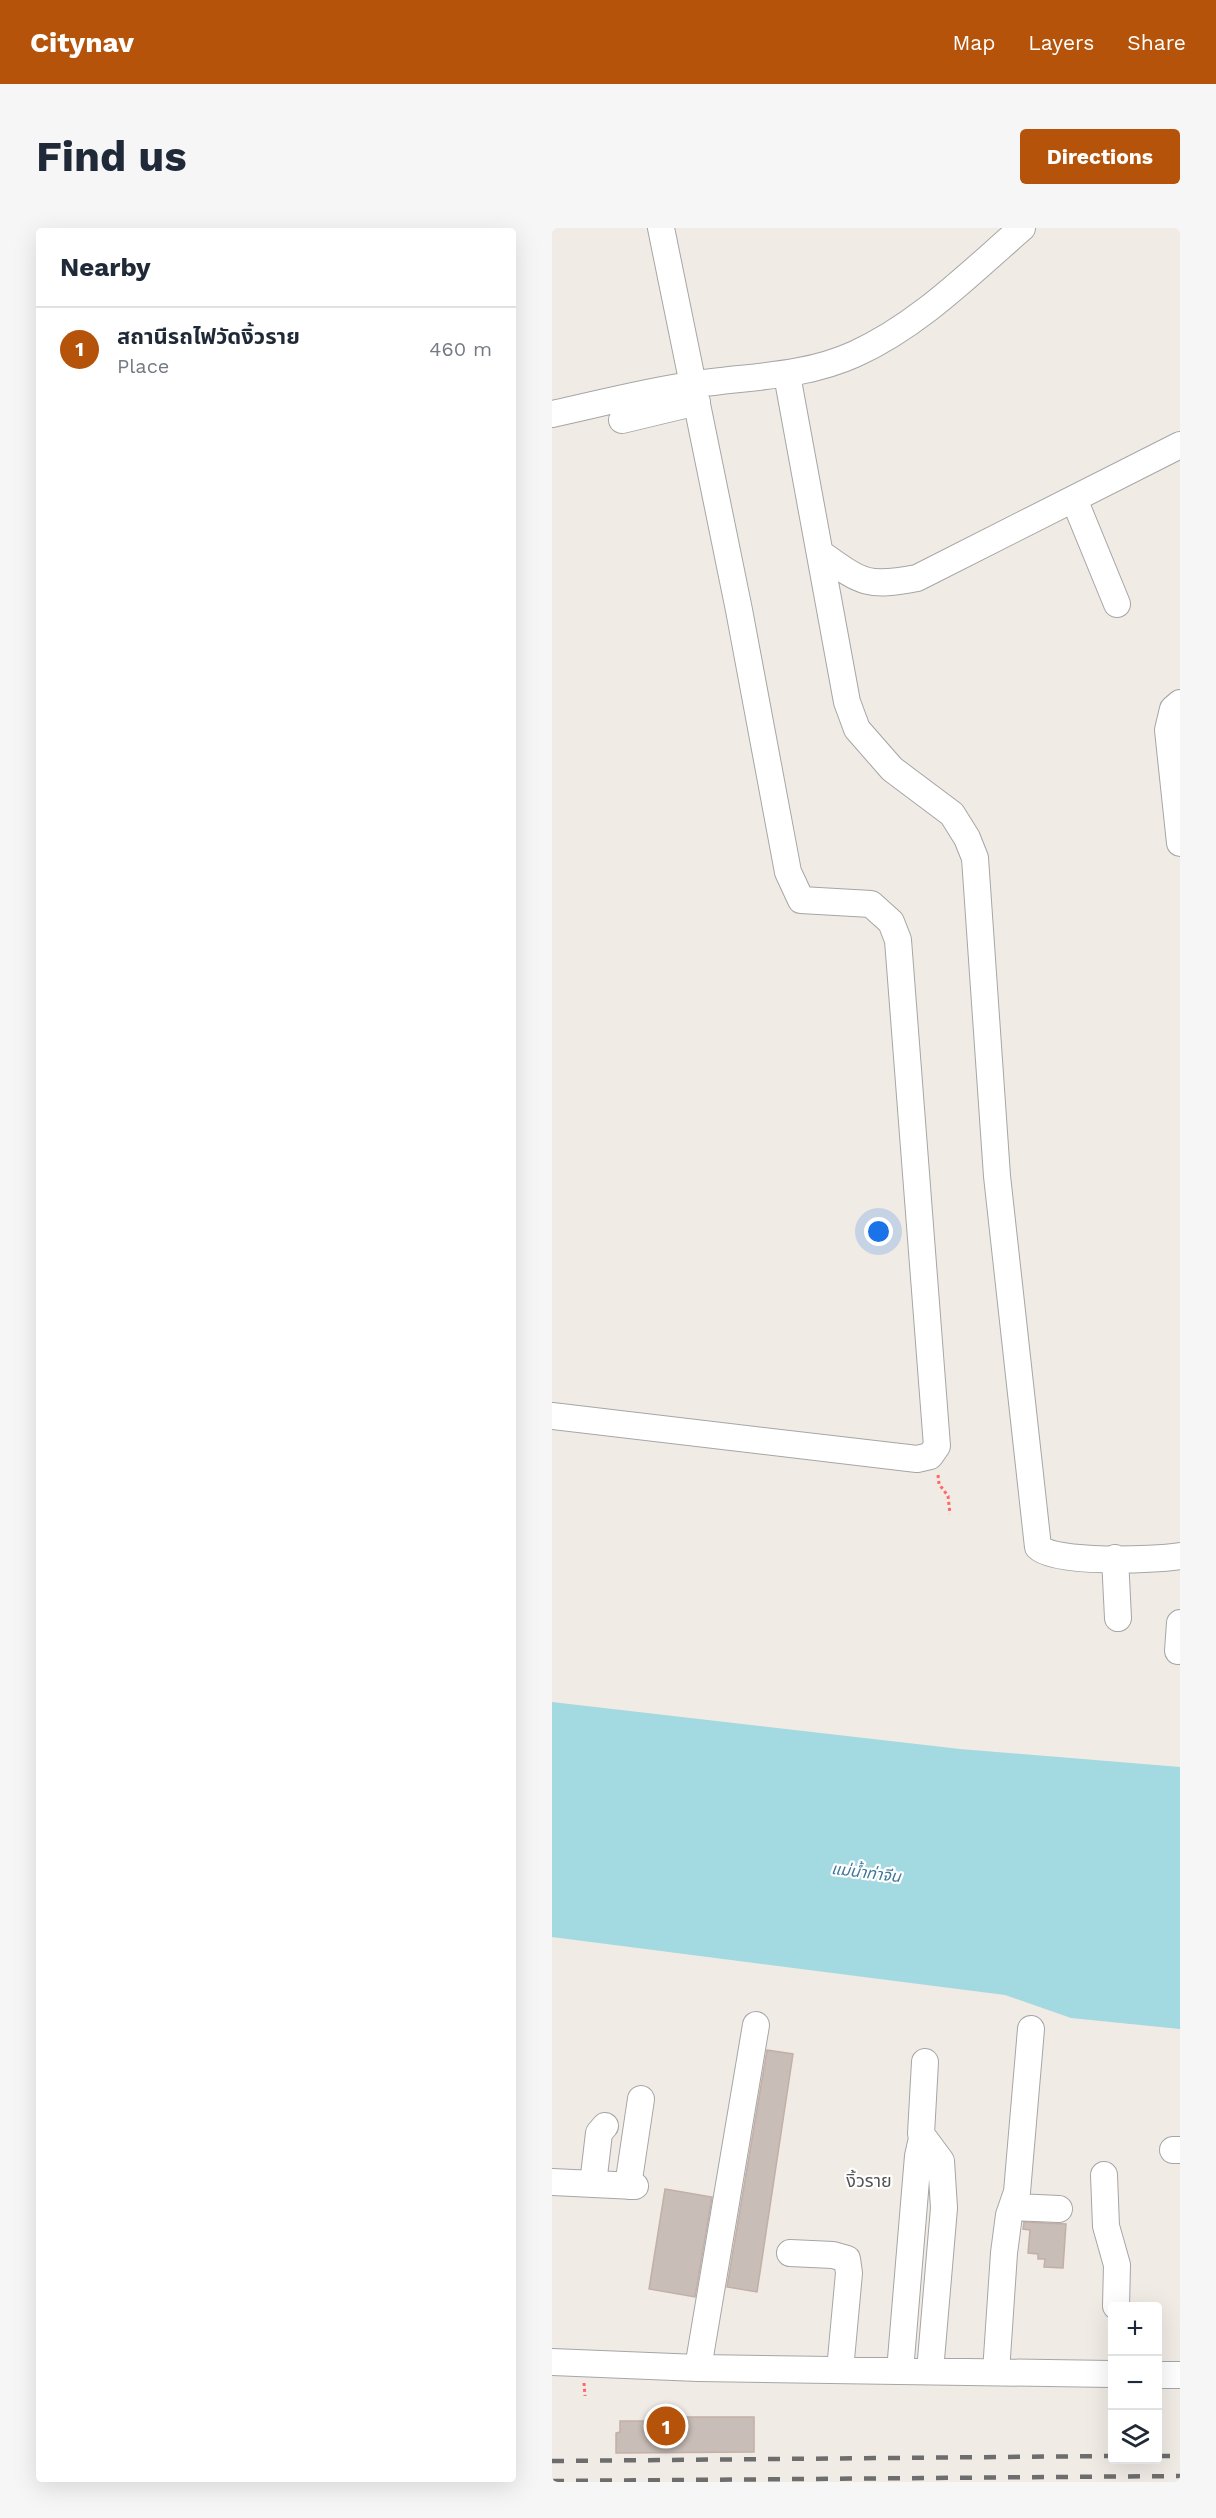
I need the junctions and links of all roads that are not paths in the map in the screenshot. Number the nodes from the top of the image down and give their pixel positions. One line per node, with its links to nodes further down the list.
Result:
1 (661, 228): 4 (street)
2 (1022, 228): 3 (street)
3 (787, 375): 4 (street); 9 (street)
4 (695, 393): 5 (street); 6 (street); 13 (street)
5 (552, 414)
6 (622, 420)
7 (1180, 445): 8 (street)
8 (1074, 499): 9 (street); 10 (street)
9 (820, 553): 15 (street)
10 (1118, 604)
11 (1180, 703): 12 (street)
12 (1180, 843)
13 (552, 1416)
14 (1177, 1557): 15 (street)
15 (1123, 1558): 16 (street)
16 (1118, 1618)
17 (1180, 1623): 18 (street)
18 (1178, 1651)
19 (756, 2025): 33 (street)
20 (1031, 2029): 28 (street)
21 (925, 2062): 24 (street)
22 (641, 2099): 27 (street)
23 (605, 2126): 27 (street)
24 (922, 2138): 35 (street); 36 (street)
25 (1104, 2175): 31 (street)
26 (552, 2182): 27 (street)
27 (593, 2184)
28 (1013, 2207): 29 (street); 37 (street)
29 (1059, 2209)
30 (790, 2253): 34 (street)
31 (1116, 2302)
32 (552, 2362): 33 (street)
33 (698, 2368): 34 (street)
34 (840, 2370): 35 (street)
35 (900, 2371): 36 (street)
36 (930, 2371): 37 (street)
37 (996, 2372): 38 (street)
38 (1108, 2374)
39 (1162, 2375): 40 (street)
40 (1180, 2375)

